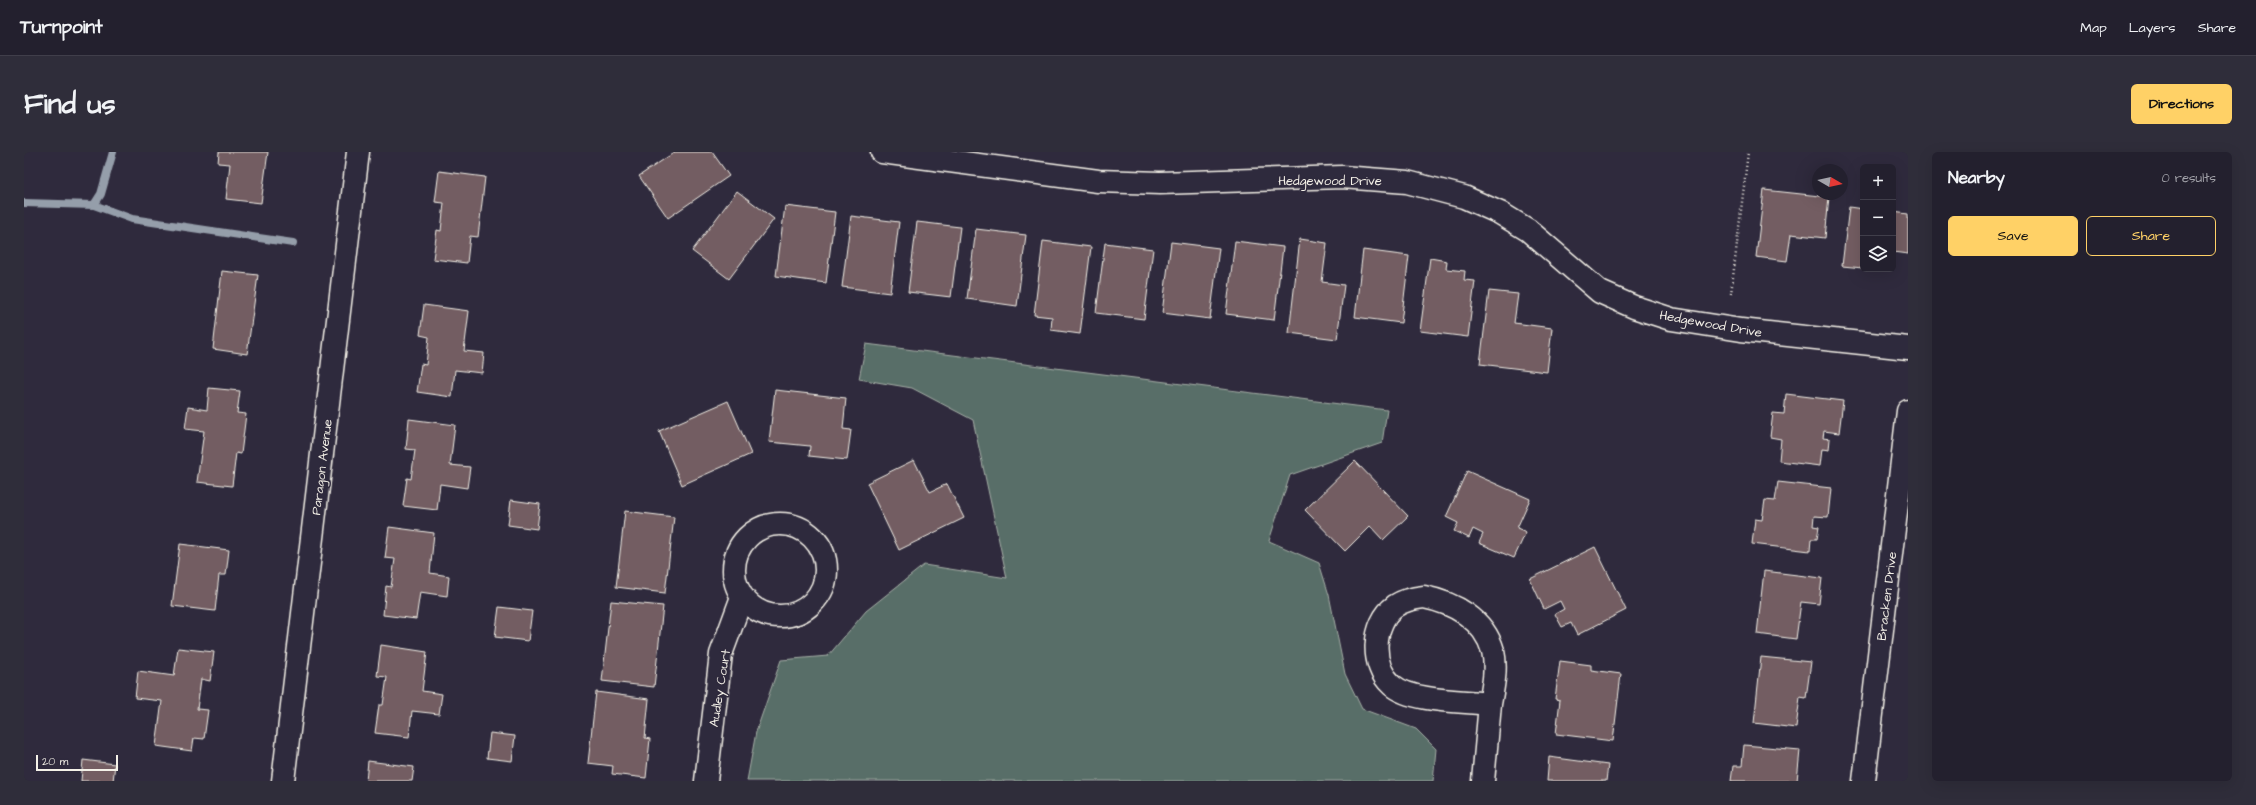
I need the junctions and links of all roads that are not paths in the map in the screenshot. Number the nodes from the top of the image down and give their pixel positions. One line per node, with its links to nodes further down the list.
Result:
1 (358, 152): 7 (street, Paragon Avenue)
2 (882, 152): 3 (street, Hedgewood Drive)
3 (1908, 348)
4 (1908, 411): 10 (street, Bracken Drive)
5 (742, 597): 5 (street); 8 (street, Audley Court)
6 (1490, 704): 6 (street); 9 (street)
7 (283, 781)
8 (706, 781)
9 (1483, 781)
10 (1864, 781)

